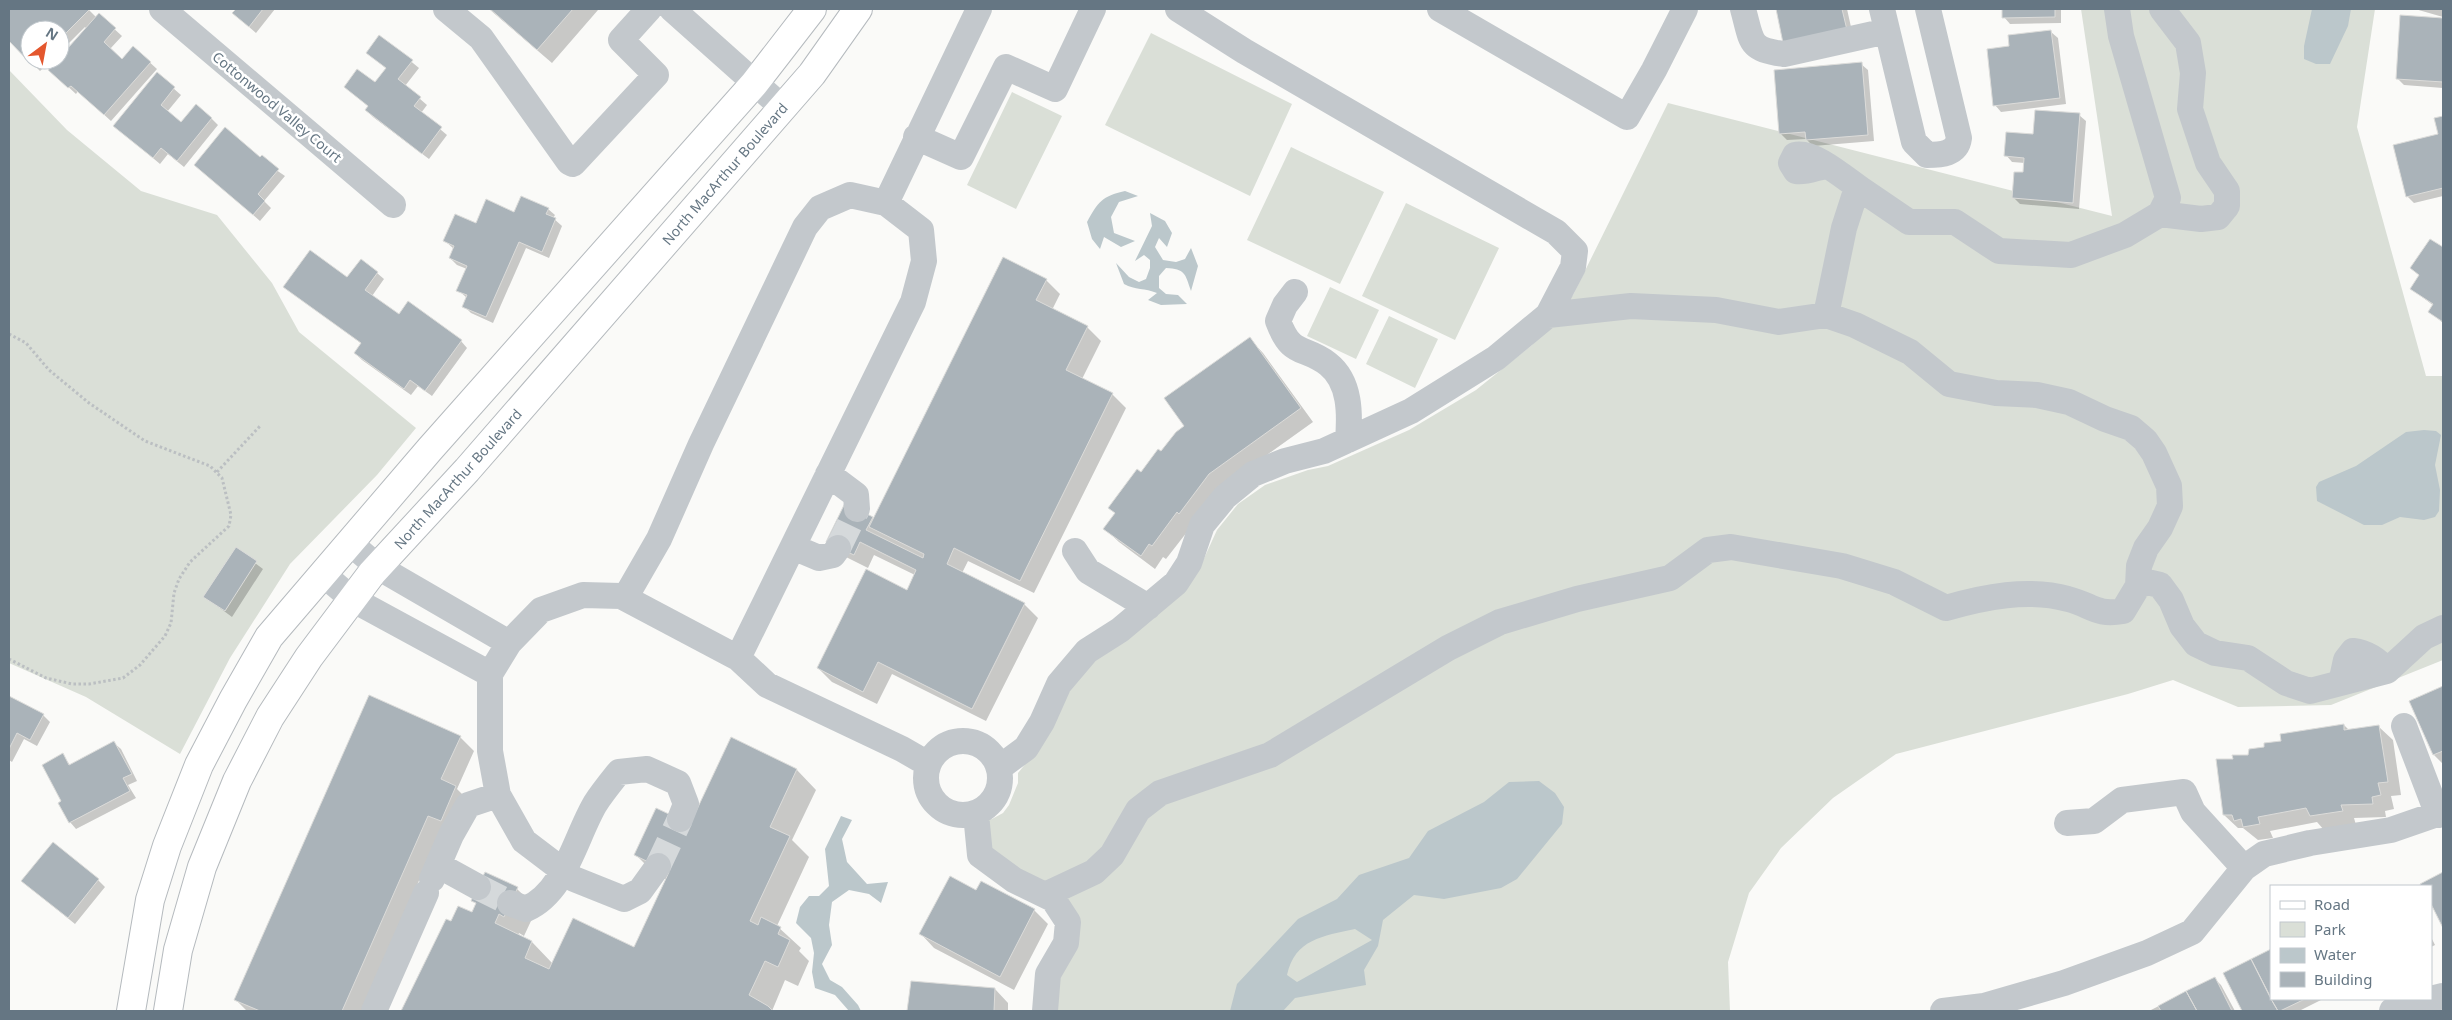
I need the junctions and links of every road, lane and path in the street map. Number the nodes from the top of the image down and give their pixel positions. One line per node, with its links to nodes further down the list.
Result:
1 (162, 9): 23 (street, Cottonwood Valley Court)
2 (446, 9): 3 (street)
3 (649, 9)
4 (672, 9): 17 (street)
5 (812, 9): 17 (main road)
6 (858, 9): 18 (main road, North MacArthur Boulevard)
7 (979, 9): 19 (street)
8 (1094, 9): 19 (street)
9 (1178, 9): 26 (street)
10 (1440, 9): 11 (street)
11 (1685, 9)
12 (1743, 9): 16 (street)
13 (1928, 9): 16 (street)
14 (2117, 9): 24 (street)
15 (2162, 9): 24 (street)
16 (1884, 20)
17 (754, 84): 18 (street); 34 (main road)
18 (782, 108): 38 (main road, North MacArthur Boulevard)
19 (916, 137): 22 (street)
20 (1827, 166): 21 (street)
21 (1862, 190): 24 (street); 27 (street)
22 (886, 203): 32 (street); 41 (street)
23 (393, 205)
24 (2160, 214)
25 (1295, 292): 30 (street)
26 (1548, 315): 27 (street); 30 (street)
27 (1826, 315): 40 (street)
28 (9, 334): 31 (path)
29 (261, 425): 31 (path)
30 (1348, 440): 43 (street)
31 (217, 472): 47 (path)
32 (828, 474): 33 (street); 35 (street)
33 (857, 509)
34 (350, 543): 38 (street); 39 (main road)
35 (793, 547): 36 (street); 46 (street)
36 (838, 548)
37 (1075, 551): 43 (street)
38 (378, 567): 42 (main road, North MacArthur Boulevard); 45 (street)
39 (323, 574): 42 (street); 65 (main road)
40 (2138, 586): 44 (street); 62 (street)
41 (625, 598): 45 (street); 46 (street)
42 (352, 599): 48 (street); 66 (main road, North MacArthur Boulevard)
43 (1148, 607): 51 (street)
44 (2443, 628)
45 (509, 643): 48 (street)
46 (738, 658): 50 (street)
47 (9, 659)
48 (490, 674): 52 (street)
49 (2404, 726): 54 (street)
50 (928, 764): 51 (street); 53 (street)
51 (999, 768): 53 (street)
52 (498, 795): 59 (street); 60 (street)
53 (976, 814): 62 (street)
54 (2441, 814): 58 (street)
55 (680, 819): 59 (street)
56 (2067, 823): 58 (street)
57 (658, 866): 59 (street)
58 (2244, 868): 69 (street)
59 (563, 871): 63 (street)
60 (432, 879): 61 (street); 67 (street)
61 (478, 887)
62 (1045, 895): 68 (street)
63 (510, 903)
64 (2427, 1000): 70 (street)
65 (131, 1011)
66 (168, 1011)
67 (374, 1011)
68 (1045, 1011)
69 (1943, 1011)
70 (2392, 1011)

